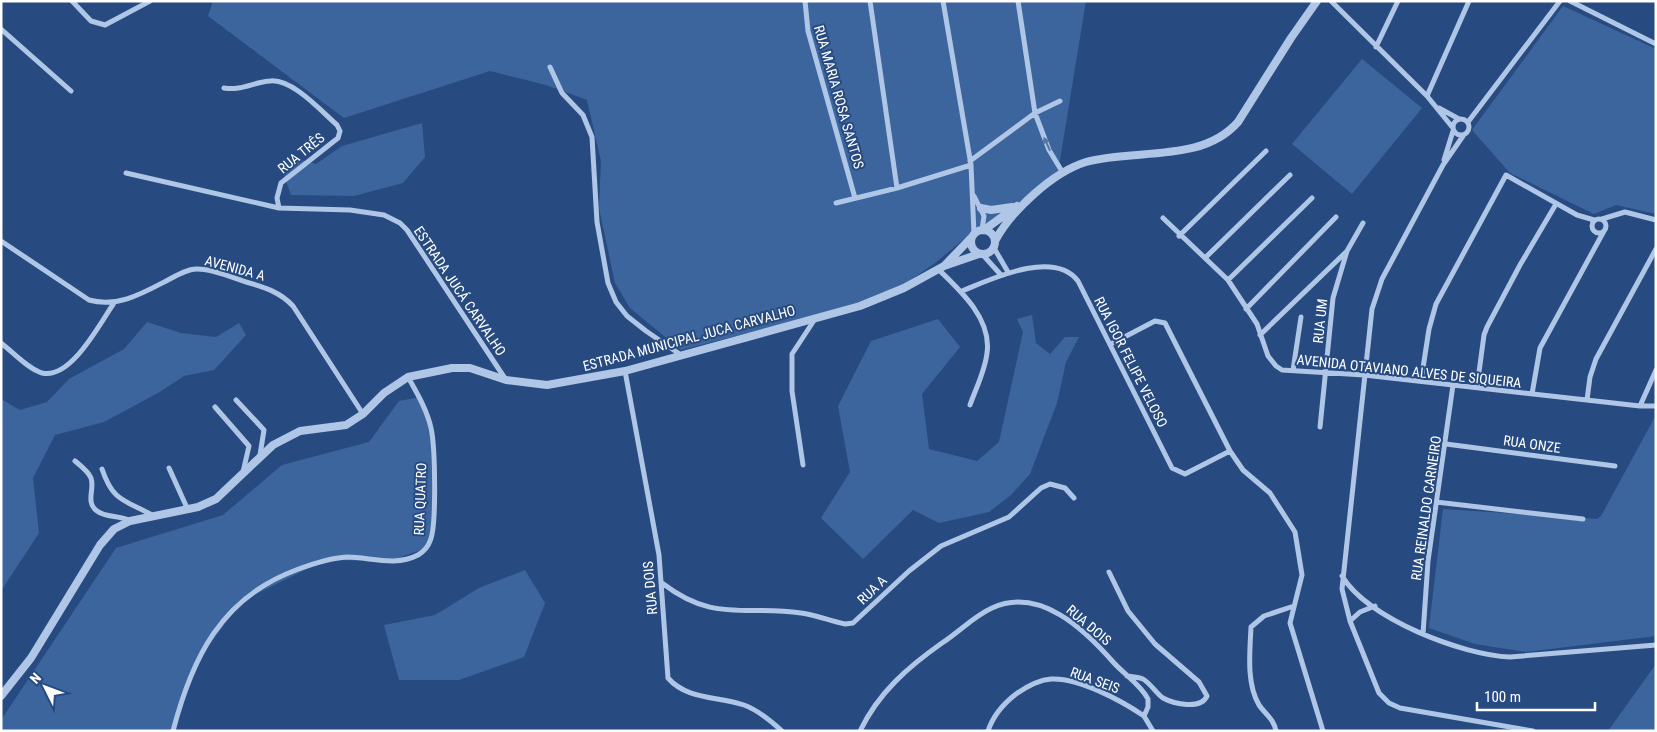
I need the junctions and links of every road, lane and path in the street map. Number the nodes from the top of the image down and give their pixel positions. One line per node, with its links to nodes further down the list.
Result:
1 (72, 1): 2 (street)
2 (150, 1)
3 (805, 1): 35 (street, RUA MARIA ROSA SANTOS)
4 (870, 1): 33 (street)
5 (943, 1): 28 (street)
6 (1018, 1): 22 (street)
7 (1317, 1): 31 (street)
8 (1331, 1): 15 (street)
9 (1398, 1): 15 (street)
10 (1469, 1): 19 (street)
11 (1560, 1): 24 (street)
12 (1570, 1): 14 (street)
13 (1, 29): 18 (street)
14 (1656, 44)
15 (1376, 46): 19 (street)
16 (550, 67): 74 (street)
17 (224, 88): 41 (street, RUA TRÊS)
18 (71, 91)
19 (1427, 96): 21 (street)
20 (1060, 101): 22 (street)
21 (1437, 106): 23 (street); 25 (street)
22 (1035, 113): 28 (street); 31 (street, one-way to 22)
23 (1459, 119): 24 (street); 25 (street)
24 (1468, 122): 26 (street)
25 (1453, 130): 26 (street); 29 (street)
26 (1463, 136): 29 (street)
27 (1266, 151): 54 (street)
28 (970, 163): 33 (street); 34 (street)
29 (1443, 165): 79 (street)
30 (126, 173): 41 (street, ESTRADA JUCÁ CARVALHO)
31 (1063, 173): 37 (street)
32 (1290, 175): 61 (street)
33 (897, 188): 35 (street)
34 (974, 195): 42 (street); 53 (street)
35 (855, 198): 38 (street)
36 (1312, 198): 65 (street)
37 (1026, 202): 40 (street); 56 (street)
38 (836, 203)
39 (1556, 204): 43 (street); 82 (street); 84 (street)
40 (1017, 206): 42 (street); 50 (street)
41 (279, 208): 81 (street, ESTRADA JUCÁ CARVALHO)
42 (981, 208): 50 (street)
43 (1577, 215): 46 (street); 51 (street)
44 (1163, 218): 54 (street, AVENIDA OTAVIANO ALVES DE SIQUEIRA)
45 (1336, 218): 68 (street)
46 (1594, 220): 48 (street); 51 (street)
47 (1656, 220): 48 (street)
48 (1604, 221): 52 (street)
49 (1363, 223): 58 (street, RUA UM)
50 (983, 230): 53 (street); 56 (street)
51 (1594, 230): 52 (street); 59 (street)
52 (1604, 231): 59 (street)
53 (973, 236): 60 (street); 62 (street)
54 (1179, 236): 61 (street, AVENIDA OTAVIANO ALVES DE SIQUEIRA)
55 (1, 241): 67 (street, AVENIDA A)
56 (994, 244): 60 (street); 63 (street)
57 (1656, 249): 87 (street)
58 (1347, 251): 71 (street); 78 (street, RUA UM)
59 (1591, 252): 85 (street)
60 (981, 254): 62 (street); 64 (street)
61 (1206, 258): 65 (street, AVENIDA OTAVIANO ALVES DE SIQUEIRA)
62 (941, 267): 66 (street); 70 (street, ESTRADA MUNICIPAL JUCA CARVALHO)
63 (1008, 272): 64 (street, RUA IGOR FELIPE VELOSO); 73 (street, RUA IGOR FELIPE VELOSO)
64 (1001, 274): 66 (street, RUA IGOR FELIPE VELOSO)
65 (1228, 280): 68 (street, AVENIDA OTAVIANO ALVES DE SIQUEIRA)
66 (962, 291): 88 (street)
67 (114, 303): 72 (street); 92 (street, AVENIDA A)
68 (1246, 309): 71 (street, AVENIDA OTAVIANO ALVES DE SIQUEIRA)
69 (1301, 317): 75 (street)
70 (815, 319): 74 (street, ESTRADA MUNICIPAL JUCA CARVALHO); 98 (street)
71 (1260, 334): 75 (street, AVENIDA OTAVIANO ALVES DE SIQUEIRA)
72 (1, 343)
73 (1111, 344): 95 (street); 95 (street, RUA IGOR FELIPE VELOSO)
74 (681, 355): 77 (street, ESTRADA MUNICIPAL JUCA CARVALHO)
75 (1293, 370): 78 (street, AVENIDA OTAVIANO ALVES DE SIQUEIRA)
76 (1656, 370): 89 (street)
77 (625, 371): 81 (street, ESTRADA MUNICIPAL JUCA CARVALHO); 111 (street, RUA DOIS)
78 (1326, 372): 79 (street, AVENIDA OTAVIANO ALVES DE SIQUEIRA); 93 (street, RUA UM)
79 (1364, 375): 82 (street, AVENIDA OTAVIANO ALVES DE SIQUEIRA); 110 (street)
80 (408, 376): 81 (street, ESTRADA MUNICIPAL JUCA CARVALHO); 92 (street, ESTRADA MUNICIPAL JUCA CARVALHO); 120 (street, RUA QUATRO)
81 (506, 380)
82 (1422, 382): 83 (street, AVENIDA OTAVIANO ALVES DE SIQUEIRA)
83 (1453, 385): 84 (street, AVENIDA OTAVIANO ALVES DE SIQUEIRA); 94 (street, RUA REINALDO CARNEIRO)
84 (1477, 387): 85 (street, AVENIDA OTAVIANO ALVES DE SIQUEIRA)
85 (1532, 394): 87 (street, AVENIDA OTAVIANO ALVES DE SIQUEIRA)
86 (236, 400): 96 (street)
87 (1587, 400): 89 (street, AVENIDA OTAVIANO ALVES DE SIQUEIRA)
88 (970, 404)
89 (1640, 406): 90 (street, AVENIDA OTAVIANO ALVES DE SIQUEIRA)
90 (1656, 406)
91 (214, 407): 102 (street)
92 (363, 414): 96 (street, ESTRADA MUNICIPAL JUCA CARVALHO)
93 (1320, 428)
94 (1446, 444): 99 (street, RUA ONZE); 104 (street, RUA REINALDO CARNEIRO)
95 (1230, 451): 112 (street)
96 (260, 455): 102 (street, ESTRADA MUNICIPAL JUCA CARVALHO)
97 (75, 461): 108 (street)
98 (803, 465)
99 (1615, 466)
100 (169, 468): 105 (street)
101 (102, 469): 106 (street)
102 (243, 473): 105 (street, ESTRADA MUNICIPAL JUCA CARVALHO)
103 (1074, 498): 111 (street, RUA A)
104 (1436, 502): 107 (street); 115 (street, RUA REINALDO CARNEIRO)
105 (188, 510): 106 (street, ESTRADA MUNICIPAL JUCA CARVALHO)
106 (152, 515): 108 (street, ESTRADA MUNICIPAL JUCA CARVALHO)
107 (1583, 519)
108 (130, 521): 118 (street, ESTRADA MUNICIPAL JUCA CARVALHO)
109 (1109, 572): 117 (street)
110 (1342, 576): 113 (street); 114 (street)
111 (662, 583): 121 (street, RUA DOIS)
112 (1294, 606): 125 (street); 126 (street)
113 (1375, 606): 114 (street); 115 (street)
114 (1350, 621): 127 (street)
115 (1423, 634): 116 (street)
116 (1656, 645)
117 (1127, 676): 119 (street, RUA DOIS); 122 (street, RUA DOIS)
118 (1, 696)
119 (1144, 716): 123 (street, RUA SEIS); 124 (street)
120 (173, 731)
121 (782, 731)
122 (860, 731)
123 (988, 731)
124 (1153, 731)
125 (1276, 731)
126 (1323, 731)
127 (1533, 731)

